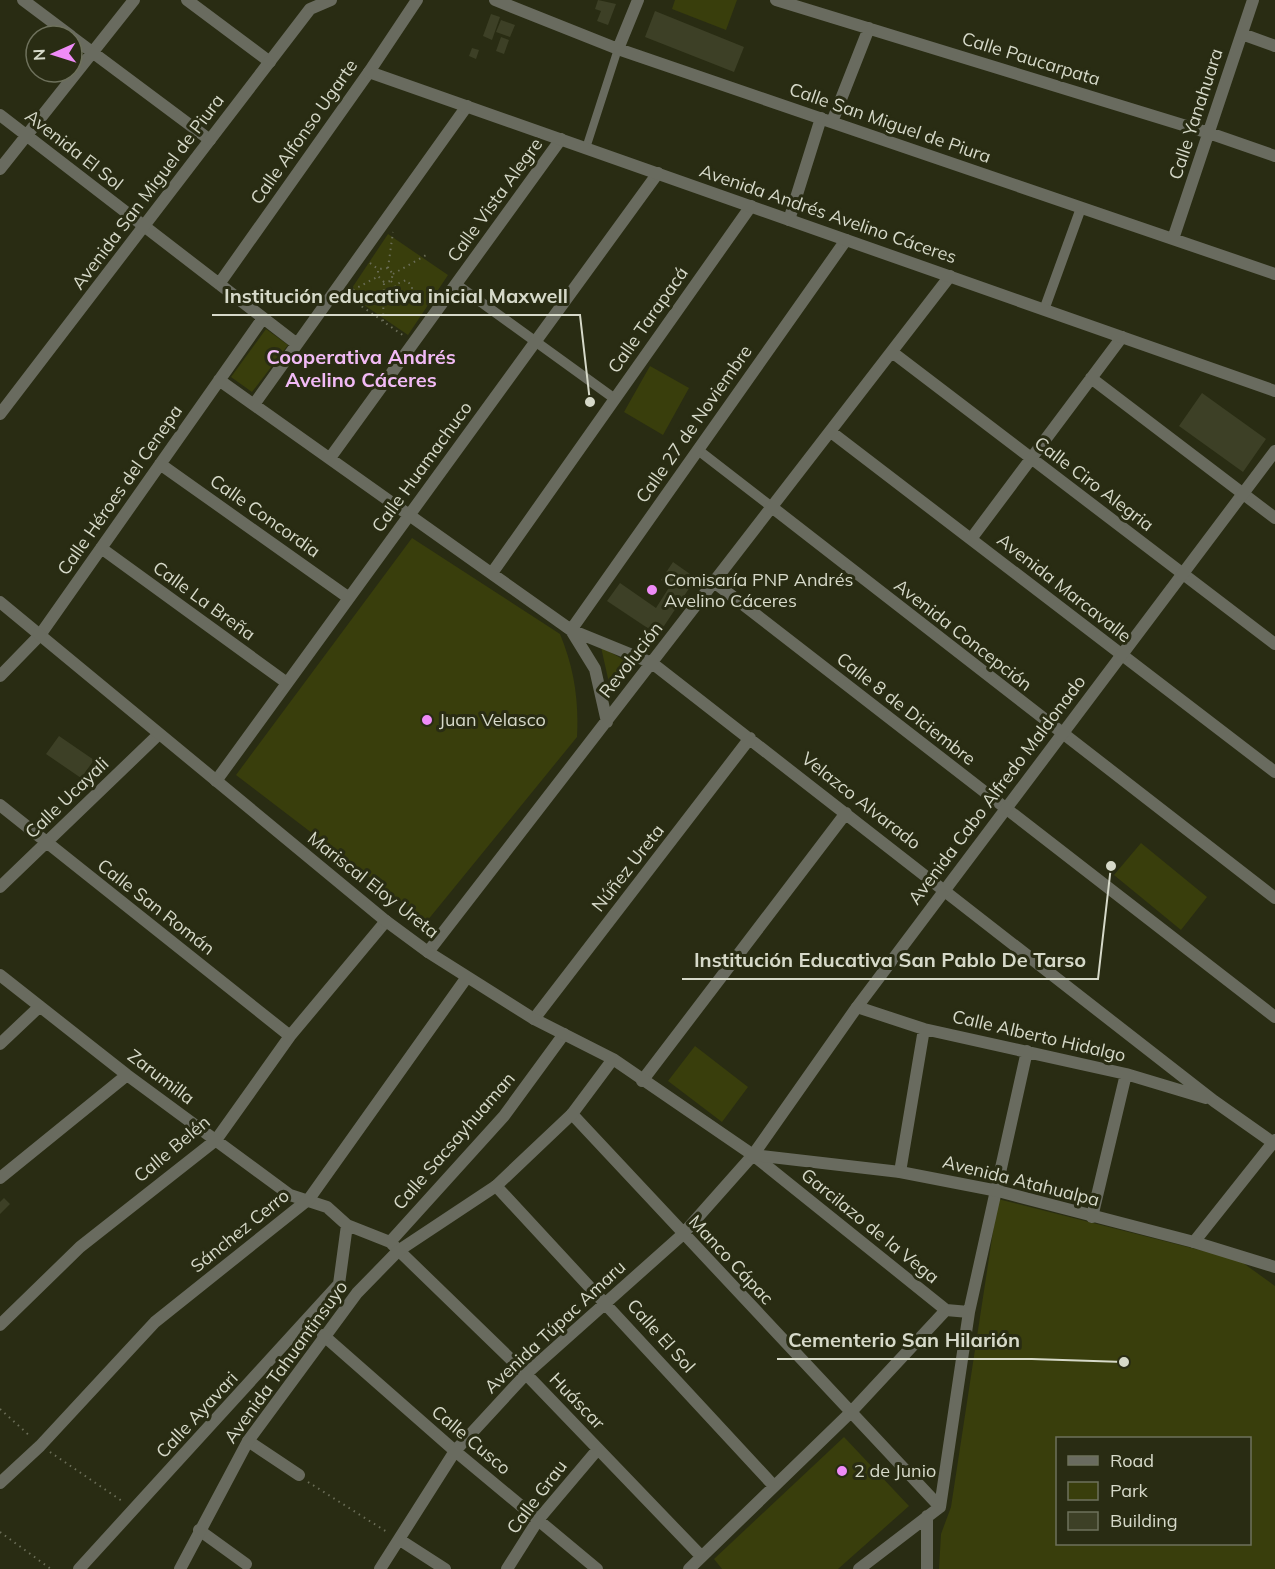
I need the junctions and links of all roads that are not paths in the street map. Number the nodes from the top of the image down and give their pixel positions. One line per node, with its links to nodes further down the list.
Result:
1 (23, 0): 10 (street)
2 (134, 0): 16 (street)
3 (187, 0): 17 (street)
4 (331, 0): 17 (street, Avenida San Miguel de Piura)
5 (417, 0): 18 (street, Calle Alfonso Ugarte)
6 (495, 0): 15 (street, Calle San Miguel de Piura)
7 (638, 0): 15 (street)
8 (776, 0): 11 (street, Calle Paucarpata)
9 (1253, 0): 12 (street, Calle Yanahuara)
10 (55, 24)
11 (868, 28): 21 (street); 22 (street, Calle Paucarpata)
12 (1242, 34): 13 (street); 22 (street, Calle Yanahuara)
13 (1275, 45)
14 (84, 46): 16 (street)
15 (618, 49): 21 (street, Calle San Miguel de Piura); 26 (lane)
16 (92, 52): 23 (street); 25 (street)
17 (270, 62): 25 (street, Avenida San Miguel de Piura)
18 (369, 72): 19 (street, Avenida Andrés Avelino Cáceres); 38 (street, Calle Alfonso Ugarte)
19 (467, 106): 24 (street, Avenida Andrés Avelino Cáceres); 44 (street)
20 (0, 115): 23 (street, Avenida El Sol)
21 (826, 120): 31 (street, Calle San Miguel de Piura); 32 (street)
22 (1209, 133): 27 (street, Calle Paucarpata); 34 (street, Calle Yanahuara)
23 (26, 136): 28 (street); 33 (street, Avenida El Sol)
24 (561, 139): 26 (street, Avenida Andrés Avelino Cáceres); 39 (street, Calle Vista Alegre)
25 (210, 140): 33 (street, Avenida San Miguel de Piura)
26 (586, 148): 29 (street, Avenida Andrés Avelino Cáceres)
27 (1275, 156)
28 (0, 169)
29 (658, 173): 30 (street, Avenida Andrés Avelino Cáceres); 43 (street, Calle Huamachuco)
30 (751, 206): 32 (street, Avenida Andrés Avelino Cáceres); 49 (street, Calle Tarapacá)
31 (1081, 208): 34 (street, Calle San Miguel de Piura); 40 (street)
32 (789, 220): 35 (street, Avenida Andrés Avelino Cáceres)
33 (144, 226): 38 (street, Avenida El Sol); 51 (street, Avenida San Miguel de Piura)
34 (1173, 239): 36 (street, Calle San Miguel de Piura)
35 (846, 240): 37 (street, Avenida Andrés Avelino Cáceres); 53 (street, Calle 27 de Noviembre)
36 (1275, 274)
37 (950, 276): 40 (street, Avenida Andrés Avelino Cáceres); 45 (street, Revolución)
38 (219, 284): 41 (street, Avenida El Sol)
39 (456, 284): 43 (street); 55 (street, Calle Vista Alegre)
40 (1044, 310): 42 (street, Avenida Andrés Avelino Cáceres)
41 (263, 318): 44 (street, Avenida El Sol); 47 (street, Calle Héroes del Cenepa)
42 (1122, 337): 46 (street); 48 (street, Avenida Andrés Avelino Cáceres)
43 (535, 342): 49 (street); 60 (street, Calle Huamachuco)
44 (297, 344): 50 (street)
45 (892, 352): 52 (street, Revolución); 56 (street, Calle Ciro Alegria)
46 (1091, 378): 56 (street); 58 (street)
47 (219, 380): 50 (street); 57 (street, Calle Héroes del Cenepa)
48 (1275, 391)
49 (615, 399): 64 (street, Calle Tarapacá)
50 (255, 403): 55 (street)
51 (0, 414)
52 (831, 432): 59 (street, Revolución); 62 (street, Avenida Marcavalle)
53 (698, 450): 59 (street); 69 (street, Calle 27 de Noviembre)
54 (1275, 451): 58 (street, Avenida Cabo Alfredo Maldonado)
55 (330, 458): 60 (street)
56 (1031, 459): 62 (street); 65 (street, Calle Ciro Alegria)
57 (160, 464): 63 (street, Calle Héroes del Cenepa); 67 (street, Calle Concordia)
58 (1243, 494): 61 (street); 65 (street, Avenida Cabo Alfredo Maldonado)
59 (773, 508): 66 (street, Revolución); 78 (street, Avenida Concepción)
60 (410, 514): 64 (street); 67 (street, Calle Huamachuco)
61 (1275, 518)
62 (970, 539): 72 (street, Avenida Marcavalle)
63 (101, 548): 70 (street, Calle Héroes del Cenepa); 75 (street, Calle La Breña)
64 (492, 573): 69 (street)
65 (1183, 574): 71 (street, Calle Ciro Alegria); 72 (street, Avenida Cabo Alfredo Maldonado)
66 (714, 582): 73 (street, Revolución); 83 (street, Calle 8 de Diciembre)
67 (349, 598): 75 (street, Calle Huamachuco)
68 (0, 602): 70 (street, Mariscal Eloy Ureta)
69 (572, 630): 73 (street, Velazco Alvarado); 76 (street)
70 (40, 635): 74 (street, Calle Héroes del Cenepa); 77 (street, Mariscal Eloy Ureta)
71 (1275, 644)
72 (1122, 655): 78 (street, Avenida Cabo Alfredo Maldonado); 80 (street, Avenida Marcavalle)
73 (652, 663): 76 (street, Revolución); 79 (street, Velazco Alvarado)
74 (0, 676)
75 (287, 683): 81 (street, Calle Huamachuco)
76 (607, 722): 90 (street, Revolución)
77 (158, 735): 81 (street, Mariscal Eloy Ureta); 85 (street, Calle Ucayali)
78 (1062, 735): 83 (street, Avenida Cabo Alfredo Maldonado); 88 (street, Avenida Concepción)
79 (750, 738): 84 (street, Velazco Alvarado); 96 (street, Núñez Ureta)
80 (1275, 772)
81 (216, 781): 89 (street, Mariscal Eloy Ureta)
82 (0, 805): 85 (street, Calle San Román)
83 (1006, 809): 87 (street, Avenida Cabo Alfredo Maldonado); 95 (street, Calle 8 de Diciembre)
84 (846, 813): 87 (street, Velazco Alvarado); 105 (street)
85 (46, 843): 86 (street, Calle Ucayali); 99 (street, Calle San Román)
86 (0, 887)
87 (945, 889): 94 (street, Avenida Cabo Alfredo Maldonado); 106 (street, Velazco Alvarado)
88 (1275, 898)
89 (386, 921): 90 (street, Mariscal Eloy Ureta); 99 (street, Calle Belén)
90 (428, 952): 92 (street, Mariscal Eloy Ureta)
91 (0, 975): 93 (street, Zarumilla)
92 (467, 977): 96 (street, Mariscal Eloy Ureta); 115 (street, Sánchez Cerro)
93 (39, 1007): 100 (street); 104 (street, Zarumilla)
94 (857, 1007): 97 (street, Calle Alberto Hidalgo); 110 (street, Avenida Cabo Alfredo Maldonado)
95 (1275, 1017)
96 (534, 1019): 98 (street, Mariscal Eloy Ureta)
97 (924, 1029): 101 (street, Calle Alberto Hidalgo); 111 (street)
98 (564, 1034): 102 (street, Mariscal Eloy Ureta); 120 (street, Calle Sacsayhuaman)
99 (290, 1036): 108 (street, Calle Belén)
100 (0, 1044)
101 (1027, 1051): 103 (street, Calle Alberto Hidalgo); 114 (street)
102 (613, 1059): 105 (street, Mariscal Eloy Ureta); 107 (street, Avenida Tahuantinsuyo)
103 (1126, 1074): 106 (street, Calle Alberto Hidalgo); 116 (street)
104 (127, 1075): 108 (street, Zarumilla); 112 (street)
105 (642, 1081): 110 (street, Mariscal Eloy Ureta)
106 (1214, 1101): 109 (street, Velazco Alvarado)
107 (572, 1114): 113 (street, Avenida Tahuantinsuyo); 118 (street, Manco Cápac)
108 (216, 1140): 115 (street, Zarumilla); 127 (street, Calle Belén)
109 (1274, 1142): 119 (street)
110 (753, 1155): 111 (street, Avenida Atahualpa); 118 (street, Avenida Túpac Amaru); 125 (street, Garcilazo de la Vega)
111 (900, 1172): 114 (street, Avenida Atahualpa)
112 (0, 1178)
113 (496, 1186): 120 (street, Avenida Tahuantinsuyo); 124 (street, Calle El Sol)
114 (998, 1191): 116 (street, Avenida Atahualpa); 126 (street)
115 (309, 1199): 117 (street, Zarumilla); 135 (street, Sánchez Cerro)
116 (1092, 1217): 119 (street, Avenida Atahualpa)
117 (347, 1226): 120 (street, Zarumilla); 122 (street)
118 (682, 1235): 124 (street, Avenida Túpac Amaru); 130 (street, Manco Cápac)
119 (1194, 1242): 121 (street, Avenida Atahualpa)
120 (394, 1246): 123 (street, Avenida Tahuantinsuyo); 129 (street, Huáscar)
121 (1275, 1267)
122 (339, 1284): 123 (street); 144 (street, Calle Ayavari)
123 (357, 1293): 128 (street, Avenida Tahuantinsuyo)
124 (606, 1303): 129 (street, Avenida Túpac Amaru); 136 (street, Calle El Sol)
125 (946, 1310): 126 (street); 130 (street)
126 (969, 1312): 137 (street)
127 (0, 1325)
128 (323, 1335): 131 (street, Avenida Tahuantinsuyo); 133 (street, Calle Cusco)
129 (526, 1374): 132 (street, Huáscar); 133 (street, Avenida Túpac Amaru)
130 (851, 1412): 136 (street); 137 (street, Manco Cápac)
131 (248, 1441): 134 (street); 140 (street, Avenida Tahuantinsuyo)
132 (598, 1449): 139 (street, Calle Grau); 142 (street, Huáscar)
133 (455, 1451): 139 (street, Calle Cusco); 141 (street, Avenida Túpac Amaru)
134 (298, 1475)
135 (0, 1483)
136 (772, 1485): 142 (street)
137 (940, 1507): 138 (street)
138 (927, 1516): 151 (street); 152 (street)
139 (538, 1520): 148 (street, Calle Grau); 149 (street, Calle Cusco)
140 (198, 1530): 143 (street); 145 (street, Avenida Tahuantinsuyo)
141 (400, 1540): 146 (street, Avenida Túpac Amaru); 147 (street)
142 (700, 1556): 150 (street)
143 (246, 1564)
144 (80, 1569)
145 (180, 1569)
146 (380, 1569)
147 (445, 1569)
148 (507, 1569)
149 (597, 1569)
150 (689, 1569)
151 (859, 1569)
152 (927, 1569)

